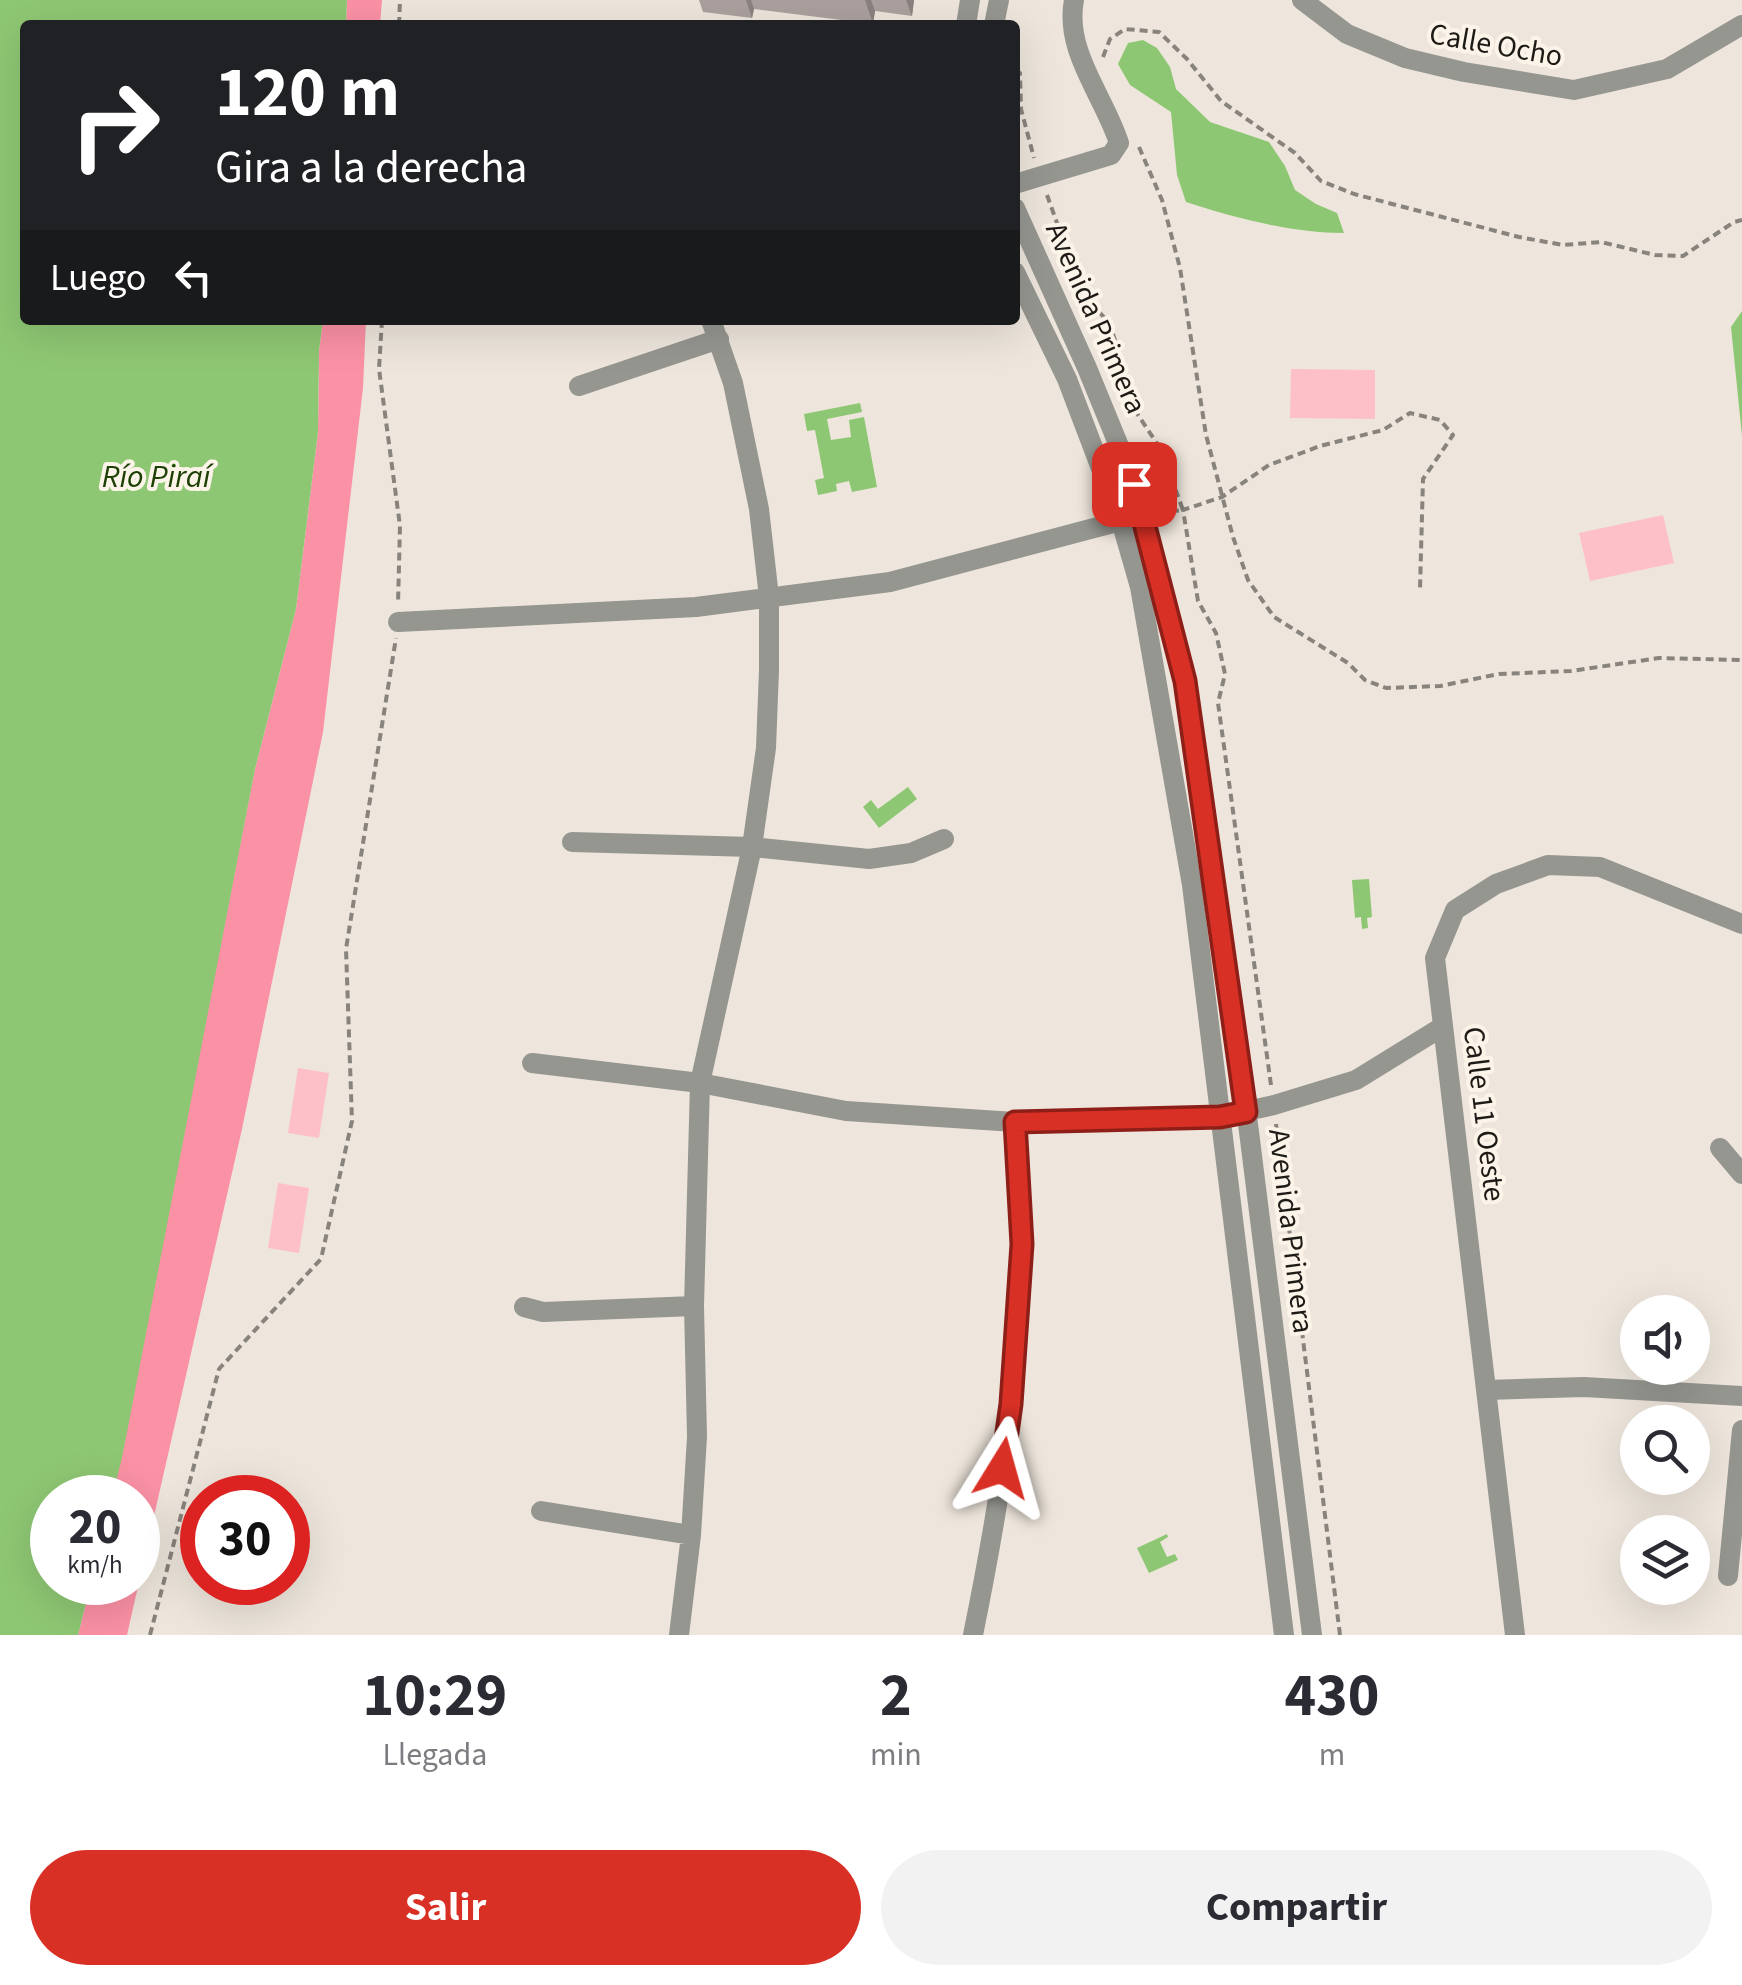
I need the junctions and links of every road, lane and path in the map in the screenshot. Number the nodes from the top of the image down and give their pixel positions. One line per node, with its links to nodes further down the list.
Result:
1 (1074, 0): 7 (street)
2 (1302, 0): 3 (street, Calle Ocho)
3 (1742, 25)
4 (1102, 62): 10 (path)
5 (1020, 73): 7 (path)
6 (1137, 142): 15 (path)
7 (1040, 174): 8 (street); 16 (path)
8 (1020, 182)
9 (1020, 219): 17 (street, Avenida Primera)
10 (1742, 220)
11 (1020, 282): 18 (street, Avenida Primera)
12 (382, 325): 21 (path)
13 (715, 330): 14 (street); 20 (street)
14 (579, 386)
15 (1222, 497): 16 (path); 19 (path); 22 (path)
16 (1183, 510): 30 (path)
17 (1144, 514): 18 (street); 31 (street, Avenida Primera)
18 (1121, 521): 20 (street); 32 (street, Avenida Primera)
19 (1420, 589)
20 (769, 597): 21 (street); 25 (street)
21 (398, 622): 44 (path)
22 (1742, 660)
23 (944, 839): 25 (street)
24 (572, 842): 25 (street)
25 (752, 846): 29 (street)
26 (1742, 924): 27 (street, Calle 11 Oeste)
27 (1442, 1027): 30 (street); 38 (street, Calle 11 Oeste)
28 (532, 1063): 29 (street)
29 (700, 1082): 33 (street); 36 (street)
30 (1274, 1105): 31 (street); 49 (path)
31 (1246, 1112): 32 (street); 48 (street, Avenida Primera)
32 (1220, 1117): 33 (street); 47 (street, Avenida Primera)
33 (1015, 1122): 46 (street)
34 (1720, 1148): 35 (street)
35 (1742, 1174)
36 (694, 1306): 37 (street); 42 (street)
37 (524, 1307)
38 (1487, 1390): 39 (street); 50 (street, Calle 11 Oeste)
39 (1742, 1396)
40 (1742, 1430): 43 (street)
41 (541, 1511): 42 (street)
42 (692, 1535): 45 (street)
43 (1728, 1576)
44 (150, 1635)
45 (679, 1635)
46 (973, 1635)
47 (1284, 1635)
48 (1312, 1635)
49 (1340, 1635)
50 (1515, 1635)

